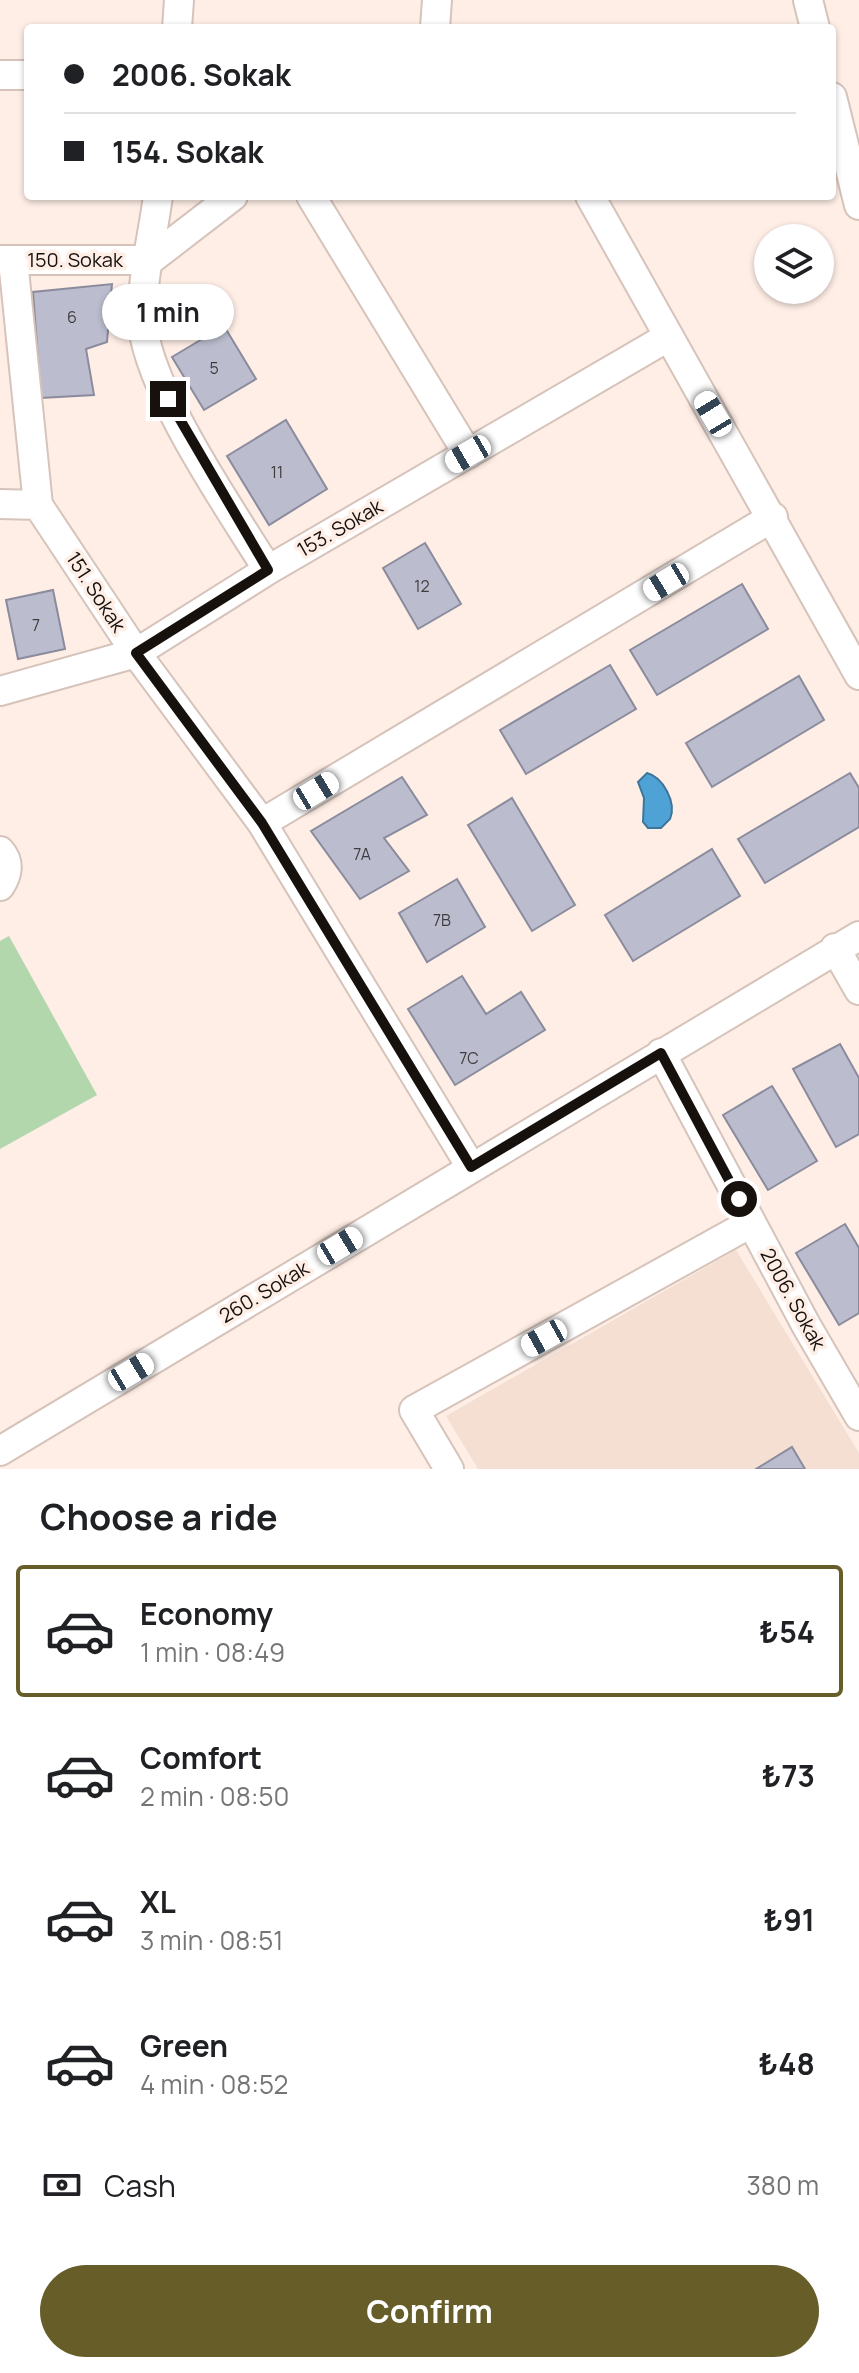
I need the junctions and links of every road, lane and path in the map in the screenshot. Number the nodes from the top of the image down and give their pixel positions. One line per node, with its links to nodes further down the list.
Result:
1 (179, 0): 4 (street)
2 (437, 0): 5 (street)
3 (808, 0): 6 (street)
4 (177, 24)
5 (435, 24)
6 (814, 24)
7 (0, 75): 8 (street)
8 (24, 75)
9 (836, 113): 14 (street)
10 (158, 200): 16 (street)
11 (228, 200): 16 (street)
12 (313, 200): 18 (street)
13 (592, 200): 17 (street)
14 (859, 205)
15 (7, 260): 16 (street, 150. Sokak); 20 (street, 151. Sokak)
16 (150, 260): 22 (street)
17 (668, 337): 18 (street, 153. Sokak); 21 (street)
18 (468, 454): 22 (street, 153. Sokak)
19 (0, 504): 20 (street)
20 (38, 505): 23 (street, 151. Sokak)
21 (773, 517): 24 (street); 26 (street)
22 (268, 570): 23 (street, 153. Sokak)
23 (136, 653): 25 (street, 153. Sokak); 26 (street, 151. Sokak)
24 (859, 675)
25 (0, 691)
26 (262, 823): 32 (street, 151. Sokak)
27 (0, 851): 28 (street)
28 (0, 886)
29 (847, 942): 30 (street); 31 (street, 260. Sokak)
30 (859, 990)
31 (661, 1053): 32 (street, 260. Sokak); 33 (street, 2006. Sokak)
32 (471, 1167): 35 (street, 260. Sokak)
33 (751, 1223): 34 (street, 2006. Sokak); 36 (street)
34 (859, 1416)
35 (0, 1451)
36 (449, 1469)

